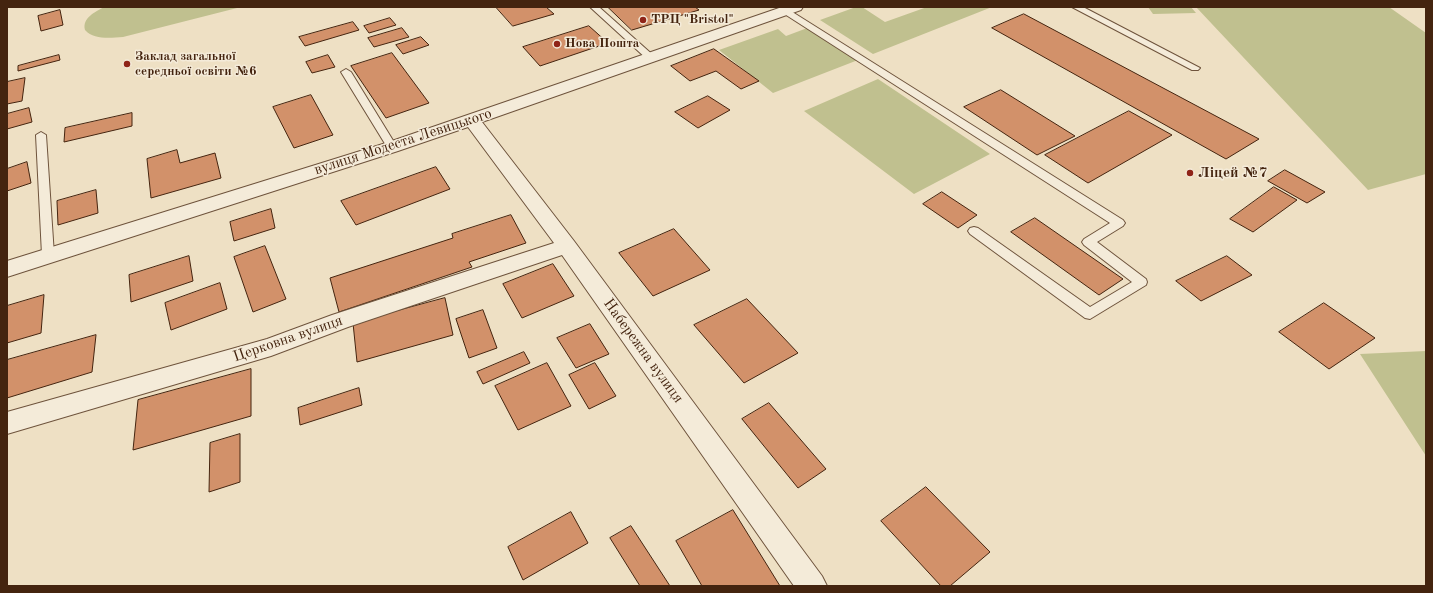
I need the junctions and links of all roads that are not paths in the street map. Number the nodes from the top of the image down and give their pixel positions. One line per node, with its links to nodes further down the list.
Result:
1 (594, 7): 4 (lane)
2 (1076, 7): 5 (lane)
3 (791, 9): 4 (street, вулиця Модеста Левицького); 10 (lane)
4 (651, 58): 7 (street, вулиця Модеста Левицького)
5 (1195, 68)
6 (346, 72): 9 (lane)
7 (471, 120): 9 (street, вулиця Модеста Левицького); 11 (street, Набережна вулиця)
8 (41, 135): 12 (lane)
9 (392, 147): 12 (street, вулиця Модеста Левицького)
10 (974, 231)
11 (567, 246): 14 (street, Церковна вулиця); 15 (street, Набережна вулиця)
12 (48, 256): 13 (street, вулиця Модеста Левицького)
13 (7, 269)
14 (7, 423)
15 (812, 586)

